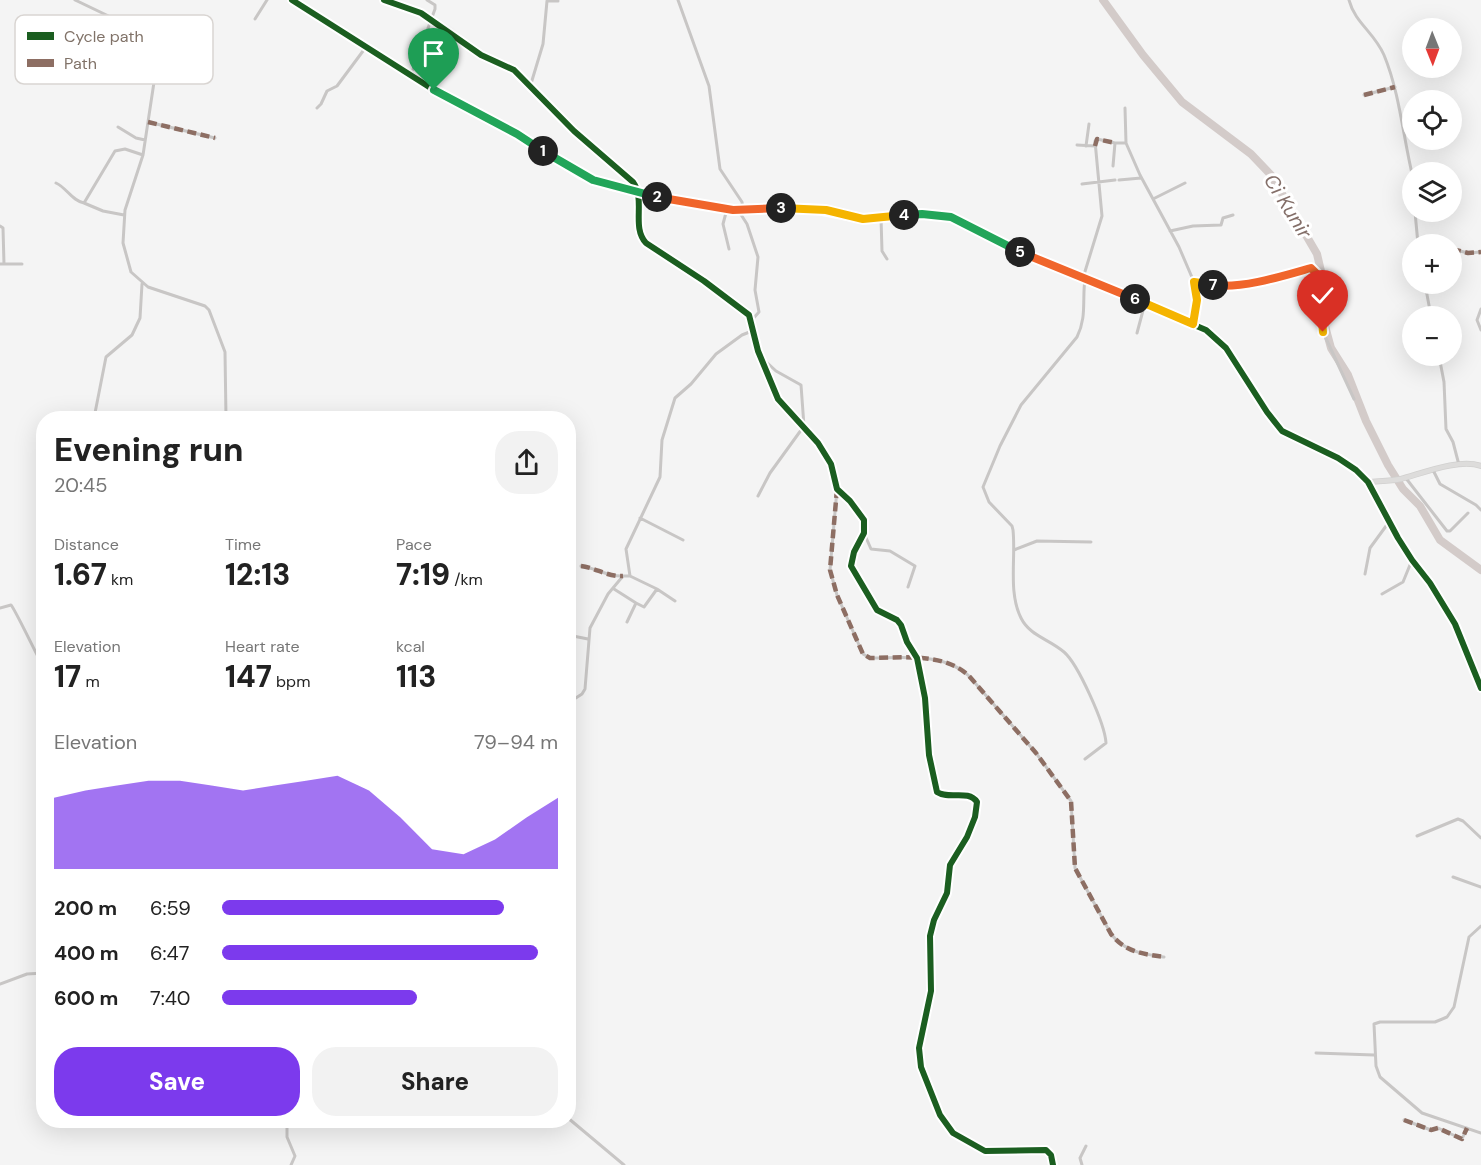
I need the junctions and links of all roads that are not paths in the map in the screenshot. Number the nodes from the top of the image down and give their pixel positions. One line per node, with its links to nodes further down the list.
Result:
1 (75, 0): 9 (street)
2 (267, 0): 10 (street)
3 (293, 0): 12 (street)
4 (384, 0): 11 (street)
5 (427, 0): 11 (street)
6 (678, 0): 42 (street)
7 (1349, 0): 16 (street)
8 (558, 1): 15 (street)
9 (106, 15)
10 (255, 19)
11 (431, 21): 13 (street); 15 (street)
12 (366, 47): 13 (street); 18 (street)
13 (411, 75): 38 (street)
14 (154, 84): 20 (street)
15 (530, 87): 38 (street)
16 (1395, 87): 17 (street); 31 (street)
17 (1365, 95)
18 (316, 108)
19 (1125, 108): 26 (street)
20 (148, 122): 23 (street); 24 (street)
21 (1089, 124): 28 (street)
22 (118, 127): 24 (street)
23 (215, 138)
24 (145, 140): 30 (street)
25 (1115, 143): 26 (street); 29 (street); 32 (street)
26 (1126, 143): 33 (street)
27 (1077, 145): 28 (street)
28 (1086, 146): 29 (street)
29 (1095, 146): 34 (street)
30 (142, 155): 40 (street); 43 (street)
31 (1409, 162)
32 (1113, 166)
33 (1142, 178): 34 (street); 39 (street)
34 (1100, 182): 37 (street); 54 (street)
35 (56, 183): 40 (street)
36 (1185, 183): 39 (street)
37 (1082, 184)
38 (636, 192): 41 (street); 59 (street)
39 (1153, 199): 47 (street)
40 (84, 203): 43 (street)
41 (727, 209): 42 (street); 48 (street)
42 (741, 210): 45 (street); 59 (street)
43 (124, 215): 56 (street)
44 (1233, 215): 47 (street)
45 (881, 218): 51 (street); 54 (street)
46 (0, 226): 52 (street)
47 (1170, 231): 55 (street)
48 (729, 249)
49 (1462, 252): 50 (street)
50 (1481, 252)
51 (887, 259)
52 (2, 264): 53 (street)
53 (22, 264)
54 (1084, 278): 57 (street); 84 (street)
55 (1194, 282): 60 (street); 66 (street)
56 (142, 284): 67 (street); 68 (street)
57 (1145, 303): 60 (street); 63 (street)
58 (1481, 309): 61 (street)
59 (751, 321): 62 (street)
60 (1193, 324): 74 (street)
61 (1481, 330)
62 (752, 331): 64 (street); 79 (street)
63 (1137, 333)
64 (760, 356): 69 (street); 69 (street)
65 (1441, 366): 70 (street)
66 (1354, 399)
67 (95, 411)
68 (226, 411)
69 (804, 426): 75 (street); 76 (street)
70 (1459, 465): 71 (street); 72 (street)
71 (1481, 466)
72 (1432, 470): 73 (street); 77 (street)
73 (1403, 478): 74 (street); 78 (street)
74 (1368, 482): 80 (street)
75 (837, 489): 81 (street); 101 (street)
76 (758, 496)
77 (1481, 510)
78 (1468, 513)
79 (640, 518): 82 (street); 89 (street)
80 (1389, 522): 85 (street); 87 (street)
81 (864, 533): 90 (street); 101 (street)
82 (682, 540)
83 (1091, 542): 84 (street)
84 (1014, 550): 104 (street)
85 (1412, 561): 93 (street); 102 (street)
86 (580, 566): 88 (street)
87 (1365, 574)
88 (622, 576): 89 (street); 91 (street)
89 (630, 576): 92 (street)
90 (909, 587)
91 (614, 589): 95 (street); 99 (street)
92 (657, 589): 94 (street); 95 (street)
93 (1382, 594)
94 (675, 601)
95 (636, 603): 97 (street)
96 (0, 608): 100 (street)
97 (627, 622)
98 (576, 637): 99 (street)
99 (588, 639): 103 (street)
100 (36, 654)
101 (917, 660): 110 (street); 123 (street)
102 (1481, 688)
103 (576, 698)
104 (1085, 759)
105 (1417, 836): 106 (street)
106 (1481, 838)
107 (1453, 877): 108 (street)
108 (1481, 887)
109 (1481, 926): 114 (street)
110 (1164, 957)
111 (36, 974): 112 (street)
112 (0, 984)
113 (1316, 1053): 114 (street)
114 (1375, 1055): 118 (street)
115 (1404, 1120): 118 (street)
116 (576, 1125): 122 (street)
117 (287, 1128): 121 (street)
118 (1467, 1128): 119 (street)
119 (1481, 1133)
120 (1086, 1146): 124 (street)
121 (291, 1165)
122 (624, 1165)
123 (1053, 1165)
124 (1082, 1165)

